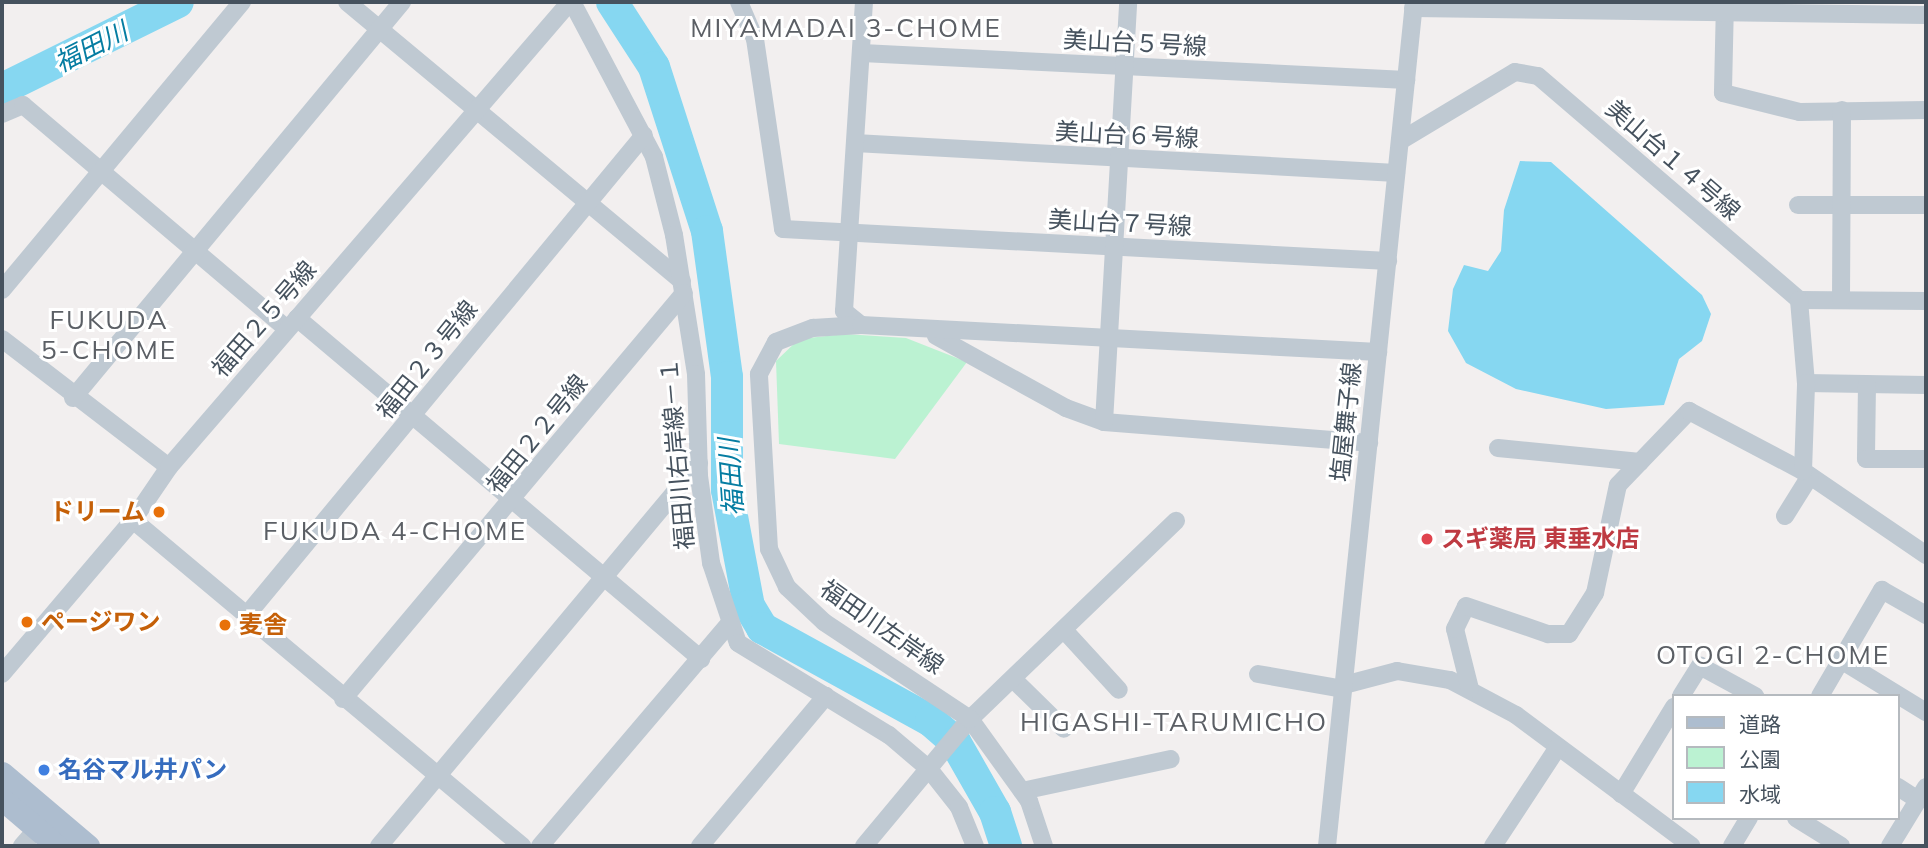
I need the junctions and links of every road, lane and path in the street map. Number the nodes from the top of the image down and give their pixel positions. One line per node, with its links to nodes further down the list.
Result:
1 (242, 2): 24 (street)
2 (347, 2): 12 (street)
3 (402, 2): 12 (street)
4 (571, 2): 18 (street, 福田２５号線); 20 (street, 福田川右岸線－１)
5 (739, 2): 30 (street, 美山台７号線)
6 (864, 2): 13 (street)
7 (1128, 2): 14 (street)
8 (1413, 5): 9 (street); 15 (street, 塩屋舞子線)
9 (1484, 6): 10 (street)
10 (1725, 6): 11 (street); 16 (street)
11 (1926, 15)
12 (379, 30): 18 (street); 32 (street)
13 (862, 53): 14 (street, 美山台５号線); 22 (street)
14 (1125, 68): 15 (street, 美山台５号線); 23 (street)
15 (1406, 80): 21 (street, 塩屋舞子線)
16 (1842, 110): 17 (street); 28 (street)
17 (1926, 110)
18 (476, 111): 26 (street); 39 (street, 福田２５号線)
19 (2, 114): 24 (street)
20 (644, 135): 26 (street, 福田２３号線); 34 (street, 福田川右岸線－１)
21 (1400, 141): 25 (street, 塩屋舞子線); 37 (street, 美山台１４号線)
22 (855, 143): 23 (street, 美山台６号線); 30 (street)
23 (1120, 159): 25 (street, 美山台６号線); 31 (street)
24 (101, 169): 32 (street); 35 (street)
25 (1396, 173): 33 (street, 塩屋舞子線)
26 (587, 203): 34 (street); 49 (street, 福田２３号線)
27 (1798, 205): 28 (street)
28 (1841, 205): 29 (street); 36 (street)
29 (1926, 205)
30 (849, 235): 31 (street, 美山台７号線); 40 (street)
31 (1114, 247): 33 (street, 美山台７号線); 42 (street)
32 (197, 252): 39 (street); 48 (street)
33 (1388, 261): 44 (street, 塩屋舞子線)
34 (683, 287): 54 (street, 福田川右岸線－１); 58 (street, 福田２２号線)
35 (2, 290)
36 (1841, 299): 37 (street); 38 (street)
37 (1799, 300): 45 (street)
38 (1926, 301)
39 (292, 324): 49 (street); 56 (street, 福田２５号線)
40 (861, 325): 41 (street, 福田川左岸線); 85 (street, 福田川左岸線)
41 (926, 332): 42 (street); 50 (street)
42 (1109, 338): 44 (street); 50 (street)
43 (2, 339): 48 (street)
44 (1378, 352): 51 (street, 塩屋舞子線)
45 (1806, 383): 46 (street); 57 (street)
46 (1867, 384): 47 (street); 53 (street)
47 (1926, 385)
48 (73, 398): 56 (street)
49 (414, 415): 58 (street); 65 (street, 福田２３号線)
50 (1104, 422): 51 (street)
51 (1369, 443): 73 (street, 塩屋舞子線)
52 (1498, 448): 55 (street)
53 (1926, 459)
54 (699, 463): 63 (street); 66 (street, 福田川右岸線－１)
55 (1640, 463): 57 (street); 74 (street)
56 (169, 467): 60 (street, 福田２５号線)
57 (1807, 474): 59 (street); 62 (street)
58 (514, 500): 63 (street); 82 (street, 福田２２号線)
59 (1785, 516)
60 (133, 520): 65 (street); 70 (street, 福田２５号線)
61 (1176, 521): 67 (street)
62 (1926, 555)
63 (604, 577): 68 (street); 91 (street)
64 (1926, 615): 69 (street)
65 (246, 616): 82 (street)
66 (729, 624): 68 (street); 80 (street, 福田川右岸線－１)
67 (1064, 630): 72 (street); 75 (street)
68 (701, 659): 104 (street)
69 (1841, 660): 78 (street); 79 (street)
70 (2, 674)
71 (1258, 674): 73 (street)
72 (1013, 679): 85 (street); 86 (street)
73 (1343, 687): 74 (street); 109 (street, 塩屋舞子線)
74 (1470, 689): 87 (street)
75 (1119, 690)
76 (1682, 694): 77 (street)
77 (1751, 694)
78 (1821, 694)
79 (1897, 694)
80 (826, 696): 89 (street, 福田川右岸線－１); 105 (street)
81 (1900, 696): 83 (street)
82 (343, 699): 91 (street)
83 (1926, 712)
84 (1672, 718): 95 (street)
85 (970, 719): 89 (street); 93 (street, 福田川左岸線)
86 (1064, 729)
87 (1558, 747): 95 (street); 110 (street)
88 (1171, 759): 93 (street)
89 (929, 769): 106 (street); 107 (street, 福田川右岸線－１)
90 (2, 773): 101 (main road)
91 (438, 775): 102 (street); 103 (street)
92 (1900, 788): 94 (street)
93 (1022, 791): 108 (street, 福田川左岸線)
94 (1922, 793): 114 (street)
95 (1621, 794): 111 (street)
96 (2, 799): 99 (main road)
97 (1748, 820): 112 (street)
98 (1799, 820): 113 (street)
99 (29, 837): 100 (main road)
100 (57, 846)
101 (89, 846)
102 (379, 846)
103 (522, 846)
104 (540, 846)
105 (700, 846)
106 (864, 846)
107 (975, 846)
108 (1044, 846)
109 (1327, 846)
110 (1493, 846)
111 (1692, 846)
112 (1732, 846)
113 (1841, 846)
114 (1890, 846)

